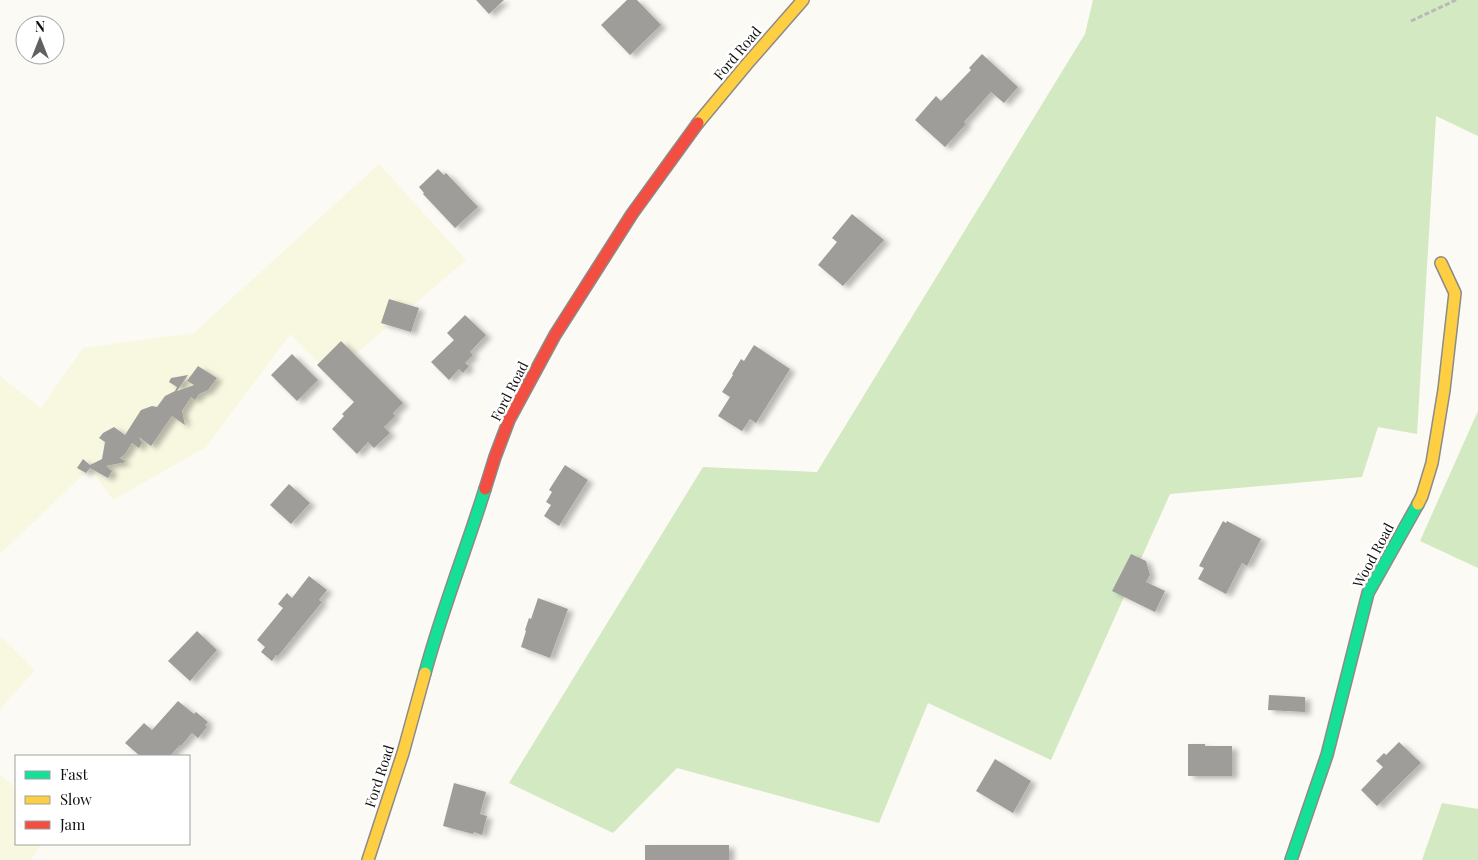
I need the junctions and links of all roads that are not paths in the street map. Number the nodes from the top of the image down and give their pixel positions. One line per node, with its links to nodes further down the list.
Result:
1 (803, 0): 3 (street, Ford Road)
2 (1441, 263): 4 (street, Wood Road)
3 (368, 860)
4 (1291, 860)

